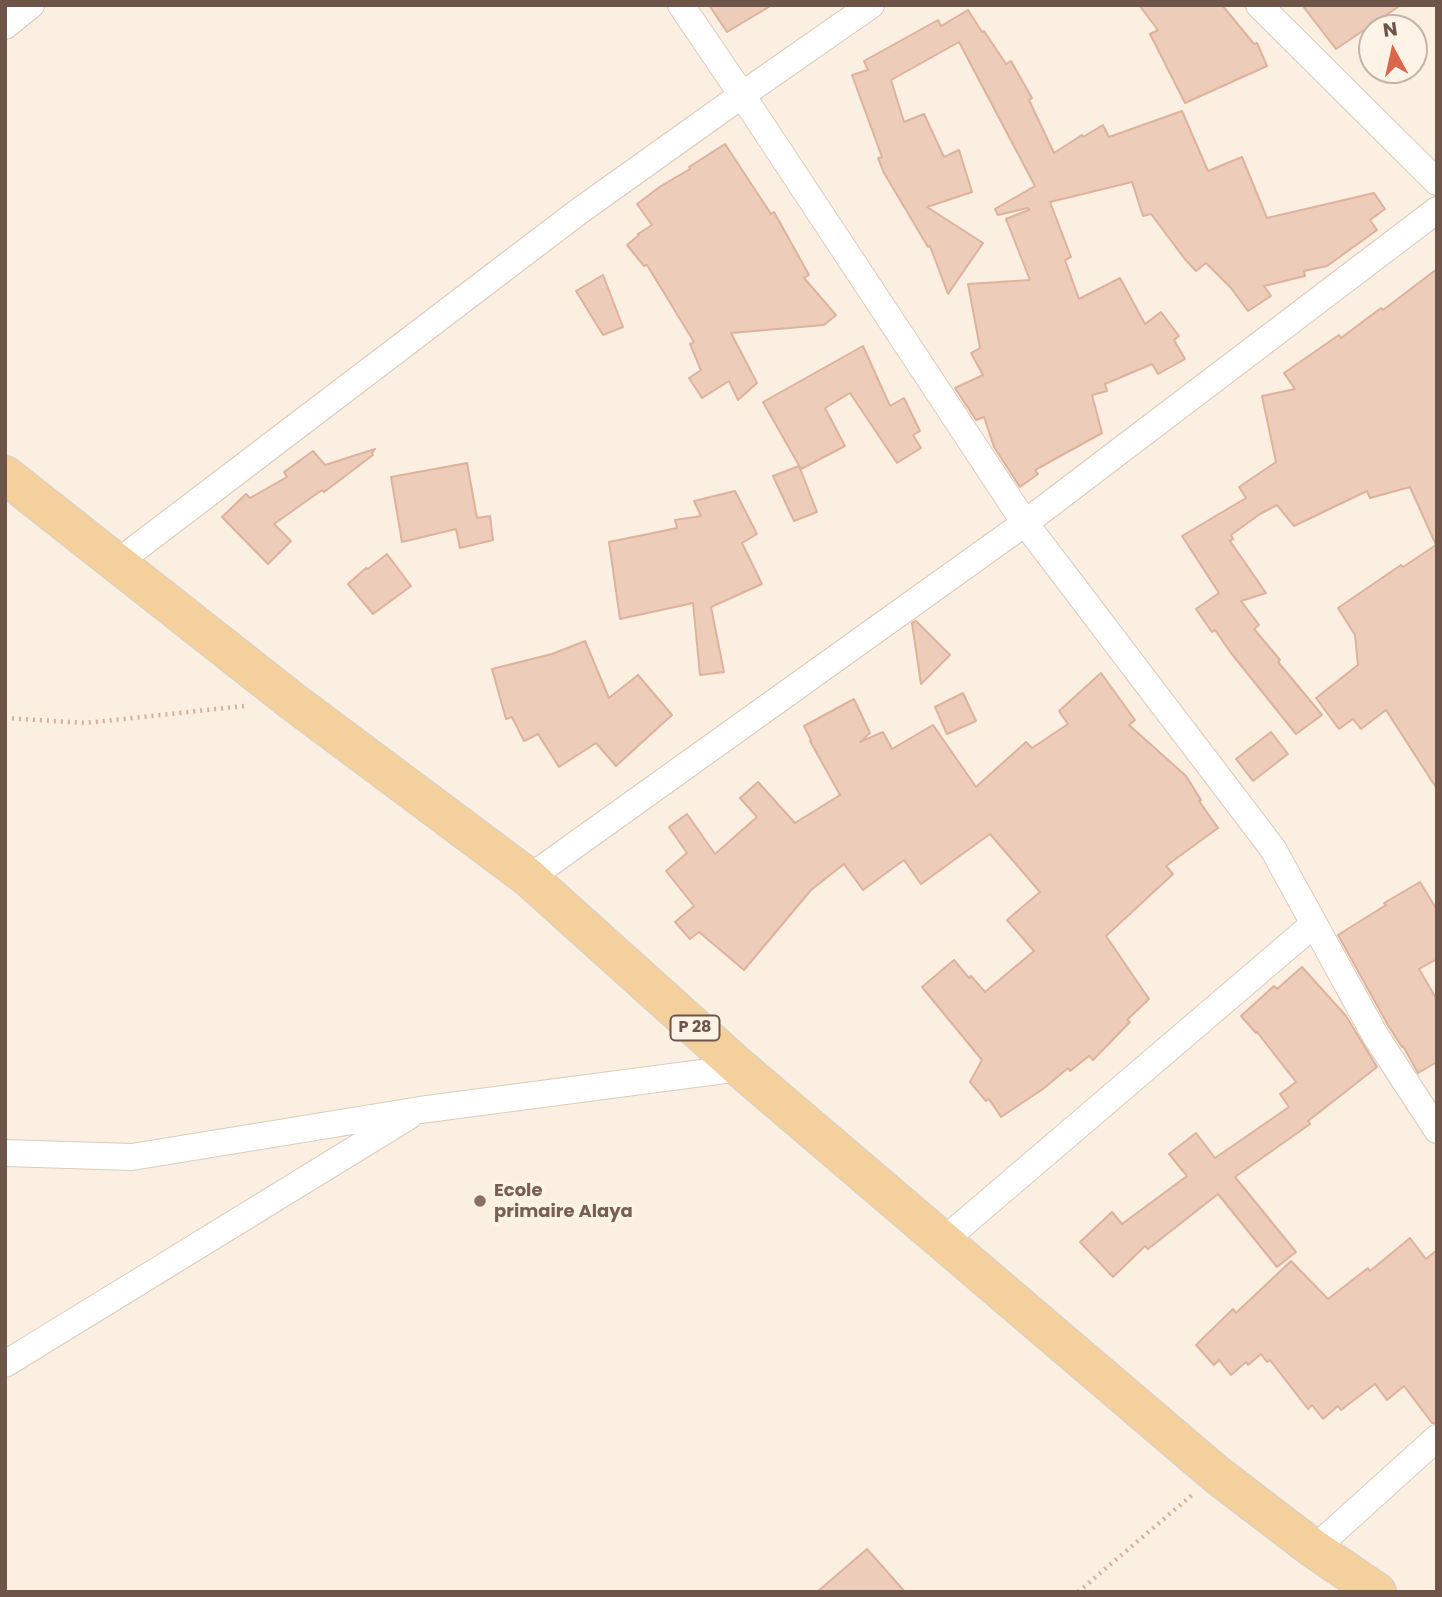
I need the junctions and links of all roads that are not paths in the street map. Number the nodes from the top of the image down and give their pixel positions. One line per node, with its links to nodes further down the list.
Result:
1 (31, 5): 5 (street)
2 (681, 5): 6 (street)
3 (871, 5): 6 (street)
4 (1259, 5): 7 (street)
5 (5, 26)
6 (742, 94): 10 (street); 11 (street)
7 (1437, 182)
8 (1437, 210): 10 (street)
9 (5, 475): 11 (main road, P 28)
10 (1025, 523): 12 (street); 13 (street)
11 (118, 562): 12 (main road, P 28)
12 (529, 878): 14 (main road, P 28)
13 (1314, 924): 16 (street); 18 (street)
14 (740, 1068): 15 (street); 18 (main road, P 28)
15 (420, 1110): 17 (street); 19 (street)
16 (1437, 1130)
17 (5, 1153)
18 (943, 1241): 21 (main road, P 28)
19 (5, 1364)
20 (1437, 1438): 21 (street)
21 (1314, 1549): 22 (main road, P 28)
22 (1377, 1592)

